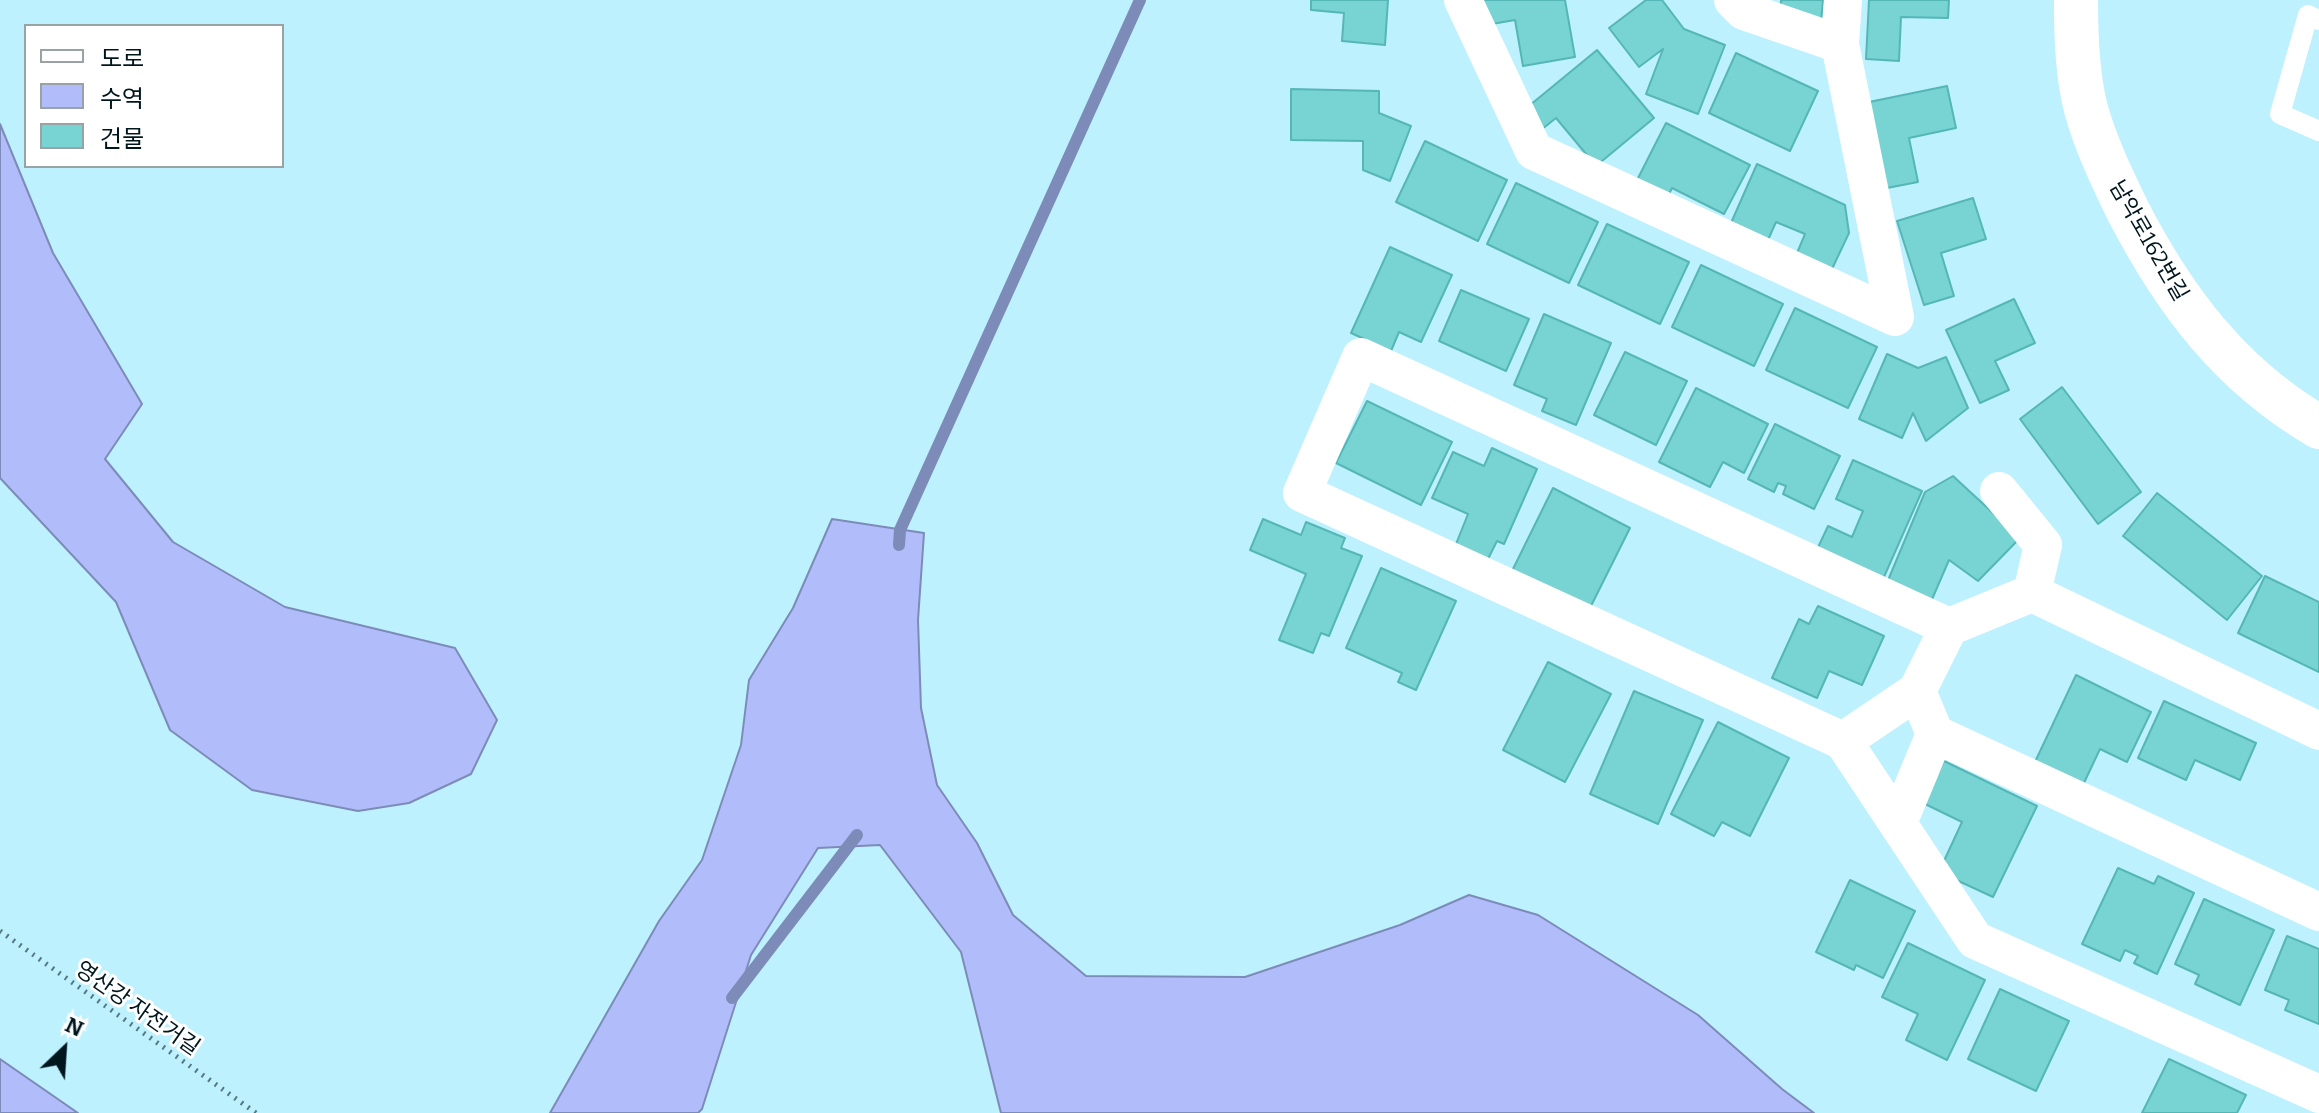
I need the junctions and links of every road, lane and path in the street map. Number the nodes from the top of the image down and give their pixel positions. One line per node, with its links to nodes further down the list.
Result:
1 (1463, 0): 6 (street)
2 (1733, 0): 6 (street)
3 (1843, 0): 6 (street)
4 (2076, 0): 8 (street, 남악로162번길)
5 (2319, 20): 7 (lane)
6 (1840, 44)
7 (2319, 131)
8 (2319, 427)
9 (1999, 491): 10 (street)
10 (2032, 593): 11 (street); 13 (street)
11 (1949, 627): 12 (street); 15 (street)
12 (1917, 691): 14 (street); 15 (street)
13 (2319, 731)
14 (1935, 734): 16 (street); 17 (street)
15 (1843, 741): 16 (street)
16 (1898, 823): 19 (street)
17 (2319, 912)
18 (0, 931): 20 (path, 영산강 자전거길)
19 (2319, 1094)
20 (256, 1113)

